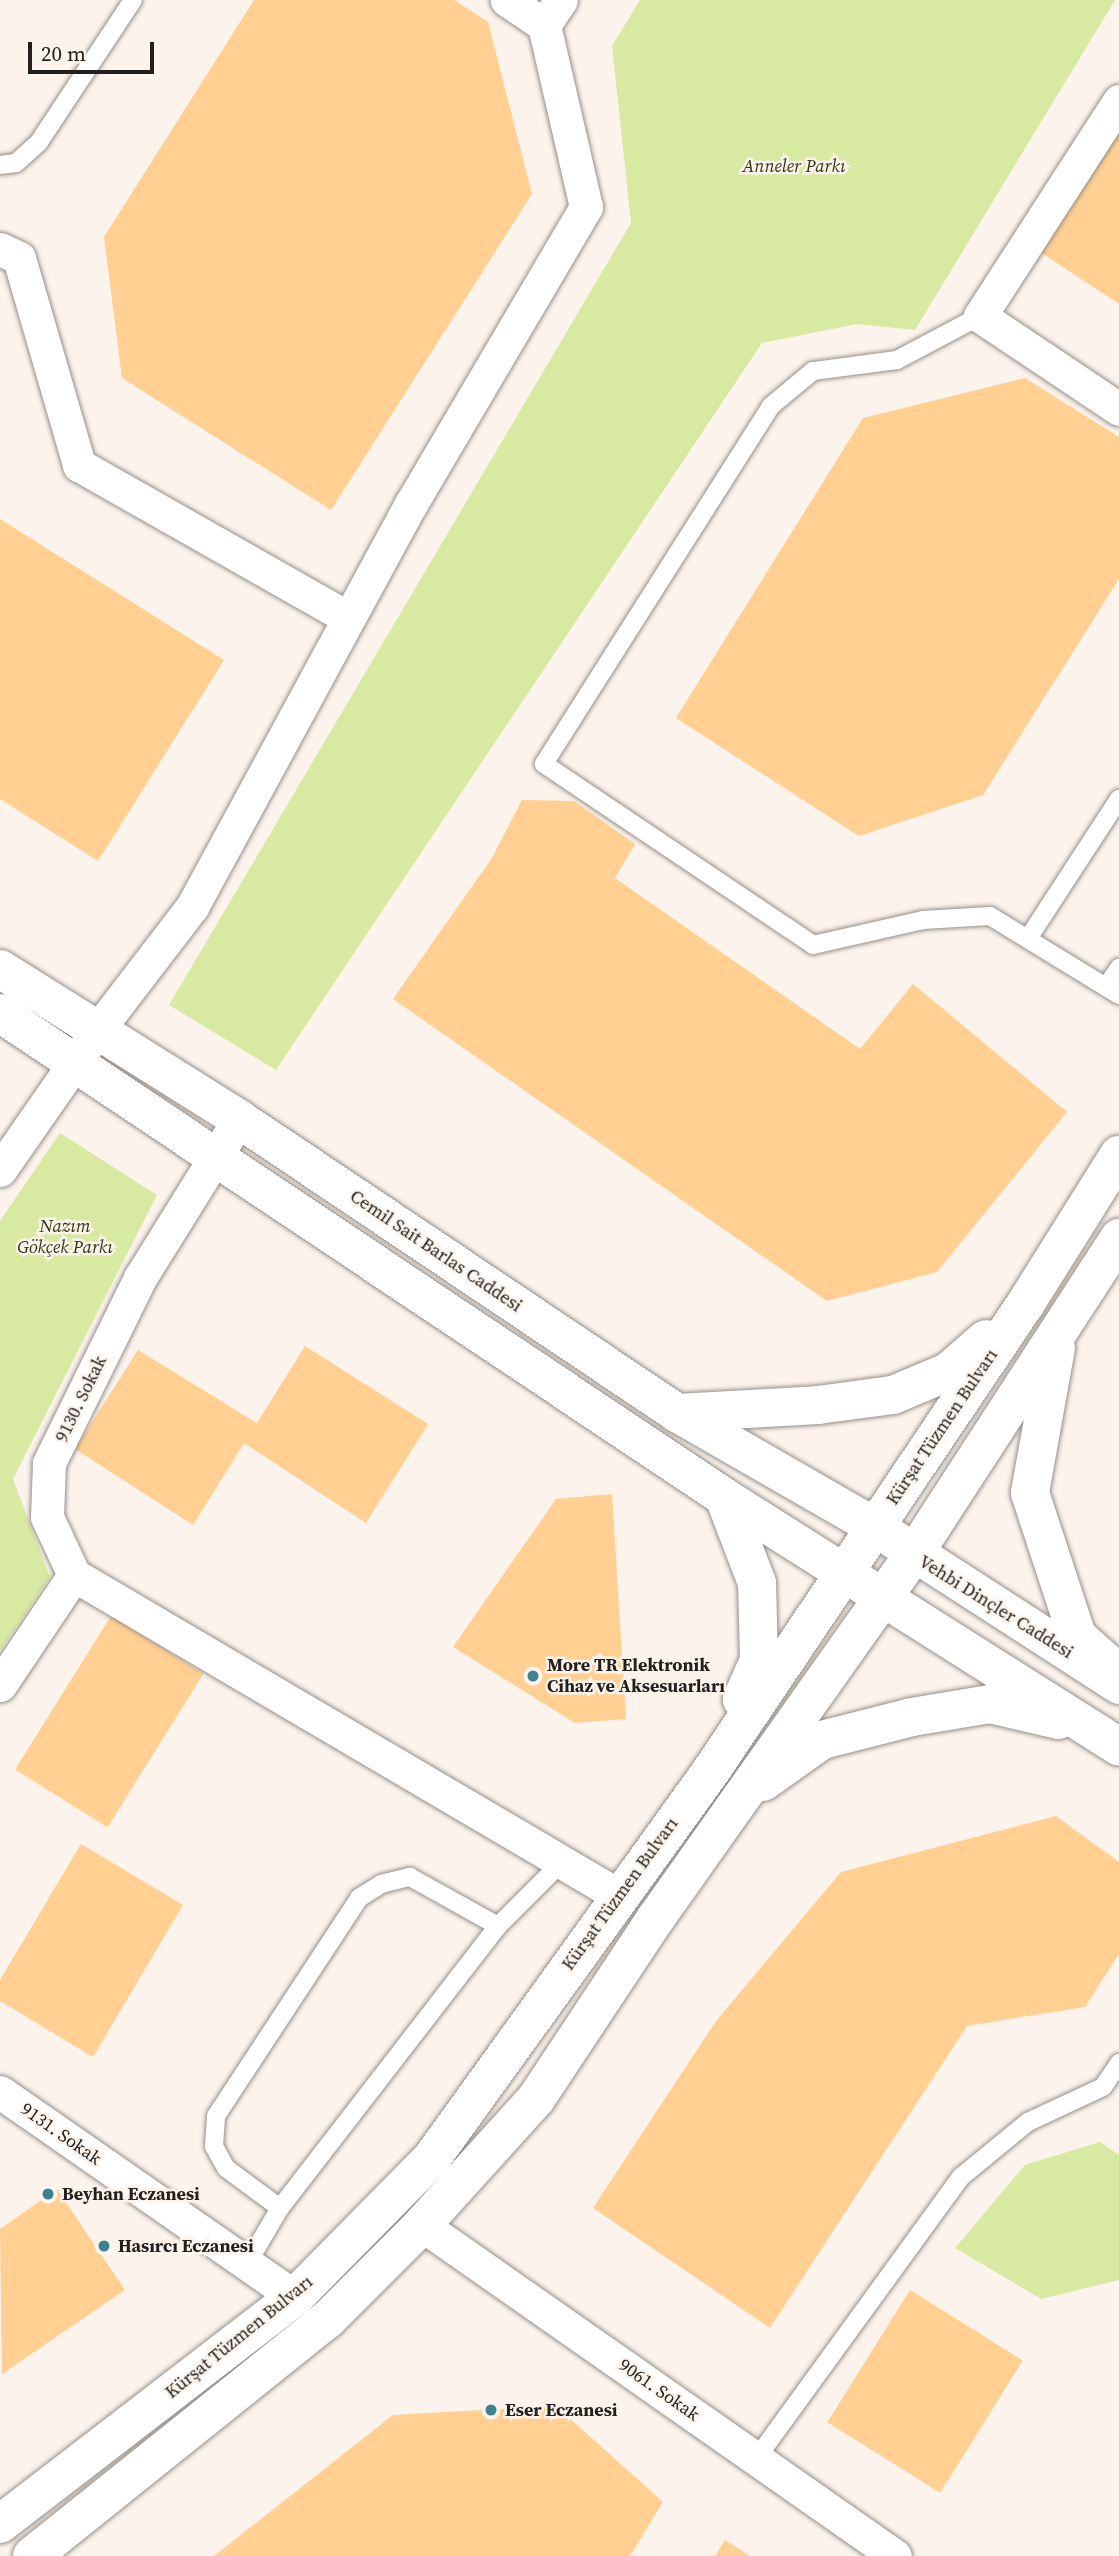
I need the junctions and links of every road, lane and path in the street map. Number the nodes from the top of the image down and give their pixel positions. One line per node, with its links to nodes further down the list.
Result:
1 (133, 0): 5 (lane)
2 (507, 0): 3 (street)
3 (552, 12): 9 (street)
4 (1119, 101): 7 (street)
5 (0, 165)
6 (0, 249): 9 (street)
7 (980, 316): 8 (street); 11 (lane)
8 (1119, 409)
9 (348, 618): 16 (street)
10 (1119, 799): 11 (lane)
11 (1029, 937): 14 (lane)
12 (1119, 968): 14 (lane)
13 (0, 969): 16 (street, Cemil Sait Barlas Caddesi)
14 (1113, 991)
15 (0, 1013): 16 (street, Cemil Sait Barlas Caddesi)
16 (86, 1047): 17 (street, Cemil Sait Barlas Caddesi); 18 (street, Cemil Sait Barlas Caddesi); 20 (street)
17 (239, 1119): 18 (street, 9130. Sokak); 24 (street, Cemil Sait Barlas Caddesi)
18 (216, 1155): 25 (street, Cemil Sait Barlas Caddesi); 29 (street, 9130. Sokak)
19 (1119, 1155): 22 (street, Kürşat Tüzmen Bulvarı)
20 (0, 1170)
21 (1119, 1238): 23 (street)
22 (1027, 1303): 24 (street); 26 (street, Kürşat Tüzmen Bulvarı)
23 (1061, 1326): 27 (street); 31 (street)
24 (677, 1413): 26 (street, Cemil Sait Barlas Caddesi)
25 (724, 1497): 28 (street, Cemil Sait Barlas Caddesi); 36 (street)
26 (875, 1527): 27 (street, Vehbi Dinçler Caddesi); 28 (street, Kürşat Tüzmen Bulvarı)
27 (914, 1554): 30 (street); 33 (street, Vehbi Dinçler Caddesi)
28 (842, 1574): 30 (street, Cemil Sait Barlas Caddesi); 36 (street, Kürşat Tüzmen Bulvarı)
29 (74, 1575): 32 (street); 38 (street)
30 (883, 1597): 34 (street, Cemil Sait Barlas Caddesi); 37 (street)
31 (1119, 1675)
32 (0, 1685)
33 (1119, 1685)
34 (1085, 1726): 35 (street, Cemil Sait Barlas Caddesi); 37 (street)
35 (1119, 1747)
36 (713, 1768): 39 (street, Kürşat Tüzmen Bulvarı)
37 (738, 1800): 46 (street)
38 (562, 1862): 39 (street); 40 (lane)
39 (618, 1895): 48 (street, Kürşat Tüzmen Bulvarı)
40 (498, 1926): 45 (lane); 45 (lane)
41 (1119, 2063): 42 (lane)
42 (1103, 2087): 44 (lane); 49 (lane)
43 (0, 2092): 47 (street, 9131. Sokak)
44 (1119, 2097)
45 (279, 2208): 47 (lane)
46 (422, 2225): 49 (street, 9061. Sokak); 51 (street)
47 (247, 2264): 48 (street, 9131. Sokak)
48 (295, 2297): 50 (street, Kürşat Tüzmen Bulvarı)
49 (757, 2459): 52 (street, 9061. Sokak)
50 (0, 2524)
51 (32, 2556)
52 (895, 2556)

